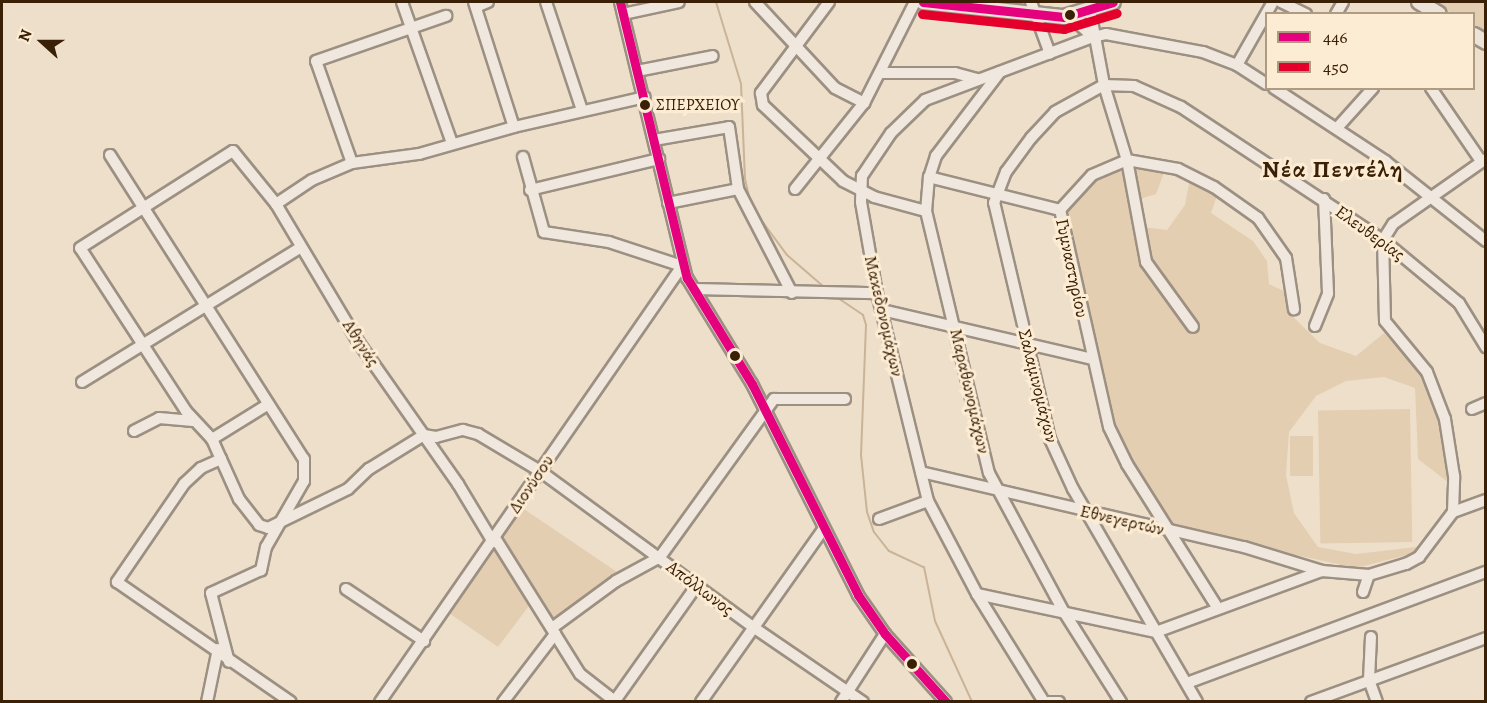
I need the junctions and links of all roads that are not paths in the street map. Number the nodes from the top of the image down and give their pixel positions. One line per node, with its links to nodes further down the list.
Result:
1 (402, 2): 21 (street)
2 (488, 2): 13 (street)
3 (546, 2): 38 (street)
4 (620, 2): 18 (street)
5 (679, 2): 18 (street)
6 (755, 2): 23 (street)
7 (829, 2): 23 (street)
8 (915, 2): 29 (street)
9 (923, 2): 14 (main road)
10 (1113, 2): 15 (main road)
11 (1281, 2): 16 (street)
12 (1419, 2): 17 (main road)
13 (475, 4): 39 (street)
14 (1033, 8): 15 (main road); 24 (street)
15 (1084, 12): 22 (street)
16 (1302, 12)
17 (1434, 12)
18 (623, 14): 28 (street)
19 (446, 16): 21 (street)
20 (1265, 16): 26 (street)
21 (411, 28): 42 (street); 49 (street)
22 (1093, 37): 24 (street, Μακεδονομάχων); 26 (street); 32 (street)
23 (795, 44): 37 (street); 46 (street)
24 (1050, 54): 27 (street, Μακεδονομάχων)
25 (713, 56): 28 (street)
26 (1237, 65): 31 (street)
27 (1001, 70): 30 (street, Μακεδονομάχων); 50 (street, Μαραθωνομάχων)
28 (637, 71): 36 (street)
29 (881, 73): 30 (street); 37 (street)
30 (978, 79): 54 (street, Μακεδονομάχων)
31 (1265, 83)
32 (1104, 85): 47 (street); 55 (street, Σαλαμινομάχων); 57 (street, Ελευθερίας)
33 (1279, 90): 40 (street)
34 (1371, 90): 40 (street)
35 (1432, 90): 48 (street)
36 (645, 97): 38 (street); 41 (street)
37 (864, 103): 46 (street)
38 (582, 110): 39 (street)
39 (514, 127): 42 (street)
40 (1337, 128): 56 (street)
41 (654, 140): 45 (street); 51 (street)
42 (452, 143): 49 (street)
43 (110, 155): 60 (street)
44 (523, 157): 53 (street)
45 (659, 159): 53 (street); 58 (street)
46 (819, 160): 52 (street); 54 (street)
47 (1127, 160): 61 (street, Γυμναστηρίου); 71 (street); 75 (street)
48 (1483, 160): 56 (street)
49 (352, 163): 59 (street)
50 (929, 177): 55 (street); 62 (street, Μαραθωνομάχων)
51 (738, 189): 58 (street); 68 (street)
52 (795, 189)
53 (530, 190): 66 (street)
54 (860, 191): 62 (street); 69 (street, Μακεδονομάχων)
55 (996, 193): 61 (street); 76 (street, Σαλαμινομάχων)
56 (1429, 195): 63 (street); 64 (street)
57 (1324, 199): 63 (street, Ελευθερίας); 74 (street)
58 (668, 202): 66 (street)
59 (276, 204): 60 (street, Αθηνάς); 65 (street, Αθηνάς)
60 (143, 208): 70 (street); 77 (street)
61 (1060, 210): 79 (street, Γυμναστηρίου)
62 (926, 211): 73 (street, Μαραθωνομάχων)
63 (1383, 240): 78 (street, Ελευθερίας); 97 (street)
64 (1485, 241)
65 (300, 248): 70 (street); 88 (street, Αθηνάς)
66 (682, 266): 67 (street); 91 (street, Διονύσου)
67 (695, 289): 68 (street); 84 (street)
68 (792, 293): 69 (street)
69 (877, 293): 72 (street, Μακεδονομάχων)
70 (204, 307): 77 (street); 83 (street)
71 (1294, 309)
72 (882, 310): 73 (street); 92 (street, Μακεδονομάχων)
73 (954, 325): 76 (street); 93 (street, Μαραθωνομάχων)
74 (1315, 326)
75 (1193, 327)
76 (1026, 342): 79 (street); 96 (street, Σαλαμινομάχων)
77 (143, 344): 80 (street); 86 (street)
78 (1485, 347)
79 (1092, 359): 101 (street, Γυμναστηρίου)
80 (82, 382)
81 (845, 399): 84 (street)
82 (1485, 403): 85 (street)
83 (267, 405): 89 (street); 99 (street)
84 (765, 409): 100 (street); 103 (street)
85 (1472, 409)
86 (193, 421): 87 (street); 89 (street)
87 (134, 431)
88 (424, 435): 91 (street, Απόλλωνος); 99 (street); 102 (street, Αθηνάς)
89 (212, 439): 90 (street)
90 (221, 459): 99 (street); 121 (street)
91 (540, 471): 102 (street, Διονύσου); 103 (street, Απόλλωνος)
92 (921, 472): 93 (street, Εθνεγερτών); 95 (street, Μακεδονομάχων)
93 (997, 491): 96 (street, Εθνεγερτών); 112 (street, Μαραθωνομάχων)
94 (1485, 500): 97 (street)
95 (928, 501): 98 (street); 110 (street, Μακεδονομάχων)
96 (1087, 511): 101 (street, Εθνεγερτών); 116 (street, Σαλαμινομάχων)
97 (1453, 512): 106 (street)
98 (879, 519)
99 (276, 526): 114 (street)
100 (824, 528): 113 (street); 117 (street)
101 (1169, 531): 104 (street, Εθνεγερτών); 111 (street, Γυμναστηρίου)
102 (494, 540): 115 (street, Αθηνάς); 120 (street, Διονύσου)
103 (660, 557): 107 (street, Απόλλωνος); 115 (street)
104 (1322, 571): 106 (street); 111 (street)
105 (1485, 572): 124 (street)
106 (1369, 575): 109 (street)
107 (698, 585): 113 (street, Απόλλωνος); 126 (street)
108 (346, 589): 120 (street)
109 (1363, 592)
110 (977, 594): 112 (street); 135 (street, Μακεδονομάχων)
111 (1217, 607): 116 (street)
112 (1064, 612): 116 (street); 137 (street, Μαραθωνομάχων)
113 (753, 627): 125 (street, Απόλλωνος); 131 (street)
114 (219, 628): 121 (street); 122 (street)
115 (553, 631): 126 (street, Αθηνάς); 130 (street)
116 (1156, 632): 124 (street, Σαλαμινομάχων)
117 (885, 634): 125 (street); 134 (street)
118 (1371, 638): 123 (street)
119 (1485, 638): 123 (street)
120 (424, 641): 129 (street, Διονύσου)
121 (218, 654): 122 (street); 127 (street)
122 (229, 662): 128 (street)
123 (1369, 680): 139 (street); 140 (street)
124 (1187, 683): 138 (street, Σαλαμινομάχων)
125 (848, 691): 132 (street); 133 (street, Απόλλωνος)
126 (615, 701)
127 (207, 702)
128 (291, 702)
129 (380, 702)
130 (503, 702)
131 (701, 702)
132 (841, 702)
133 (863, 702)
134 (946, 702)
135 (1046, 702): 136 (street)
136 (1059, 702)
137 (1121, 702)
138 (1197, 702)
139 (1311, 702)
140 (1377, 702)

